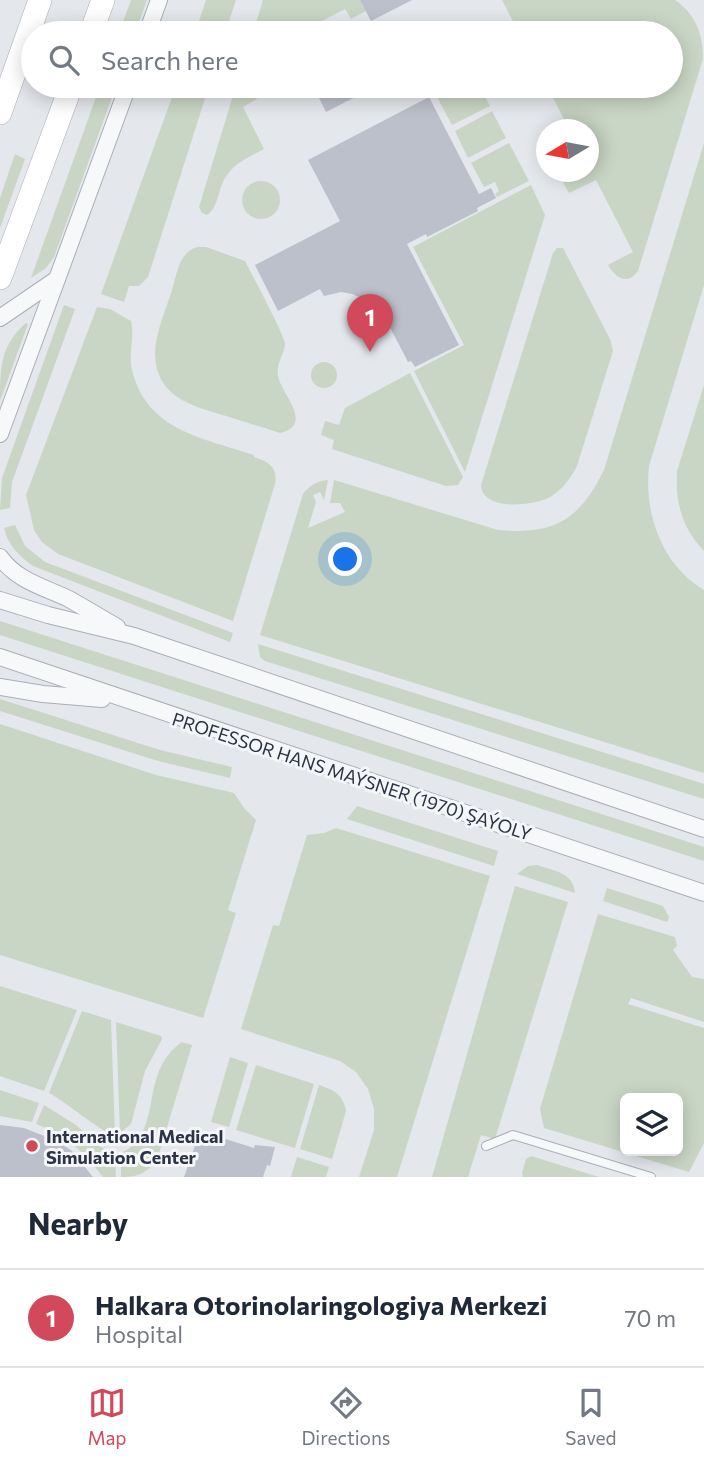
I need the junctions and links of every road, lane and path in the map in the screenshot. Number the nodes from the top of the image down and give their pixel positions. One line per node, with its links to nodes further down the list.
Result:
1 (40, 0): 4 (main road)
2 (103, 0): 5 (main road)
3 (159, 0): 6 (street)
4 (33, 21)
5 (95, 21)
6 (151, 21)
7 (21, 54): 10 (main road)
8 (67, 98): 11 (main road)
9 (124, 98): 12 (street)
10 (0, 113)
11 (0, 278)
12 (57, 279): 13 (street); 14 (street)
13 (0, 318)
14 (0, 435)
15 (0, 557): 17 (street)
16 (0, 600): 17 (street)
17 (134, 636): 21 (street)
18 (0, 657): 20 (street, PROFESSOR HANS MAÝSNER (1970) ŞAÝOLY)
19 (0, 687): 20 (street)
20 (122, 700): 22 (street, PROFESSOR HANS MAÝSNER (1970) ŞAÝOLY)
21 (704, 830)
22 (704, 893)
23 (486, 1146): 24 (lane)
24 (651, 1177)

